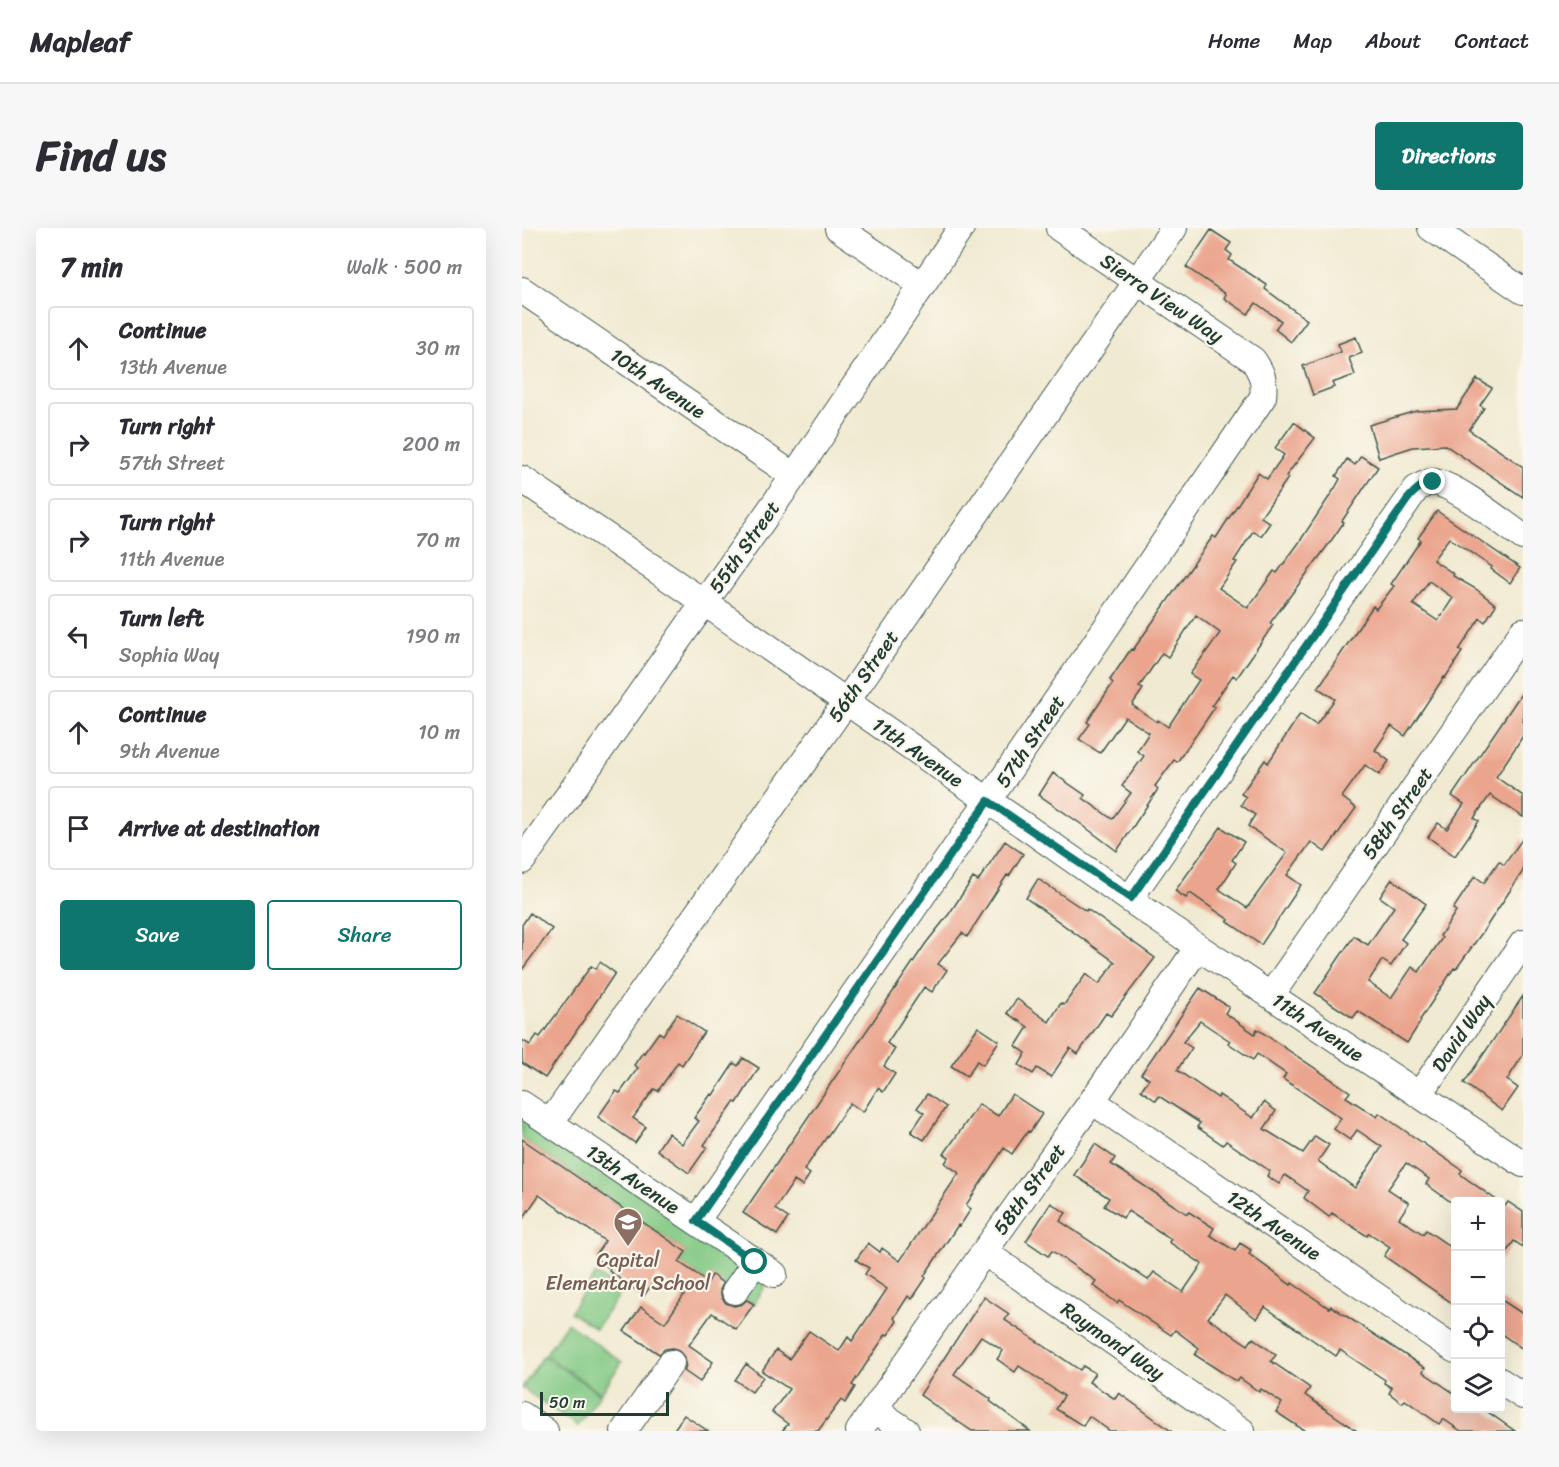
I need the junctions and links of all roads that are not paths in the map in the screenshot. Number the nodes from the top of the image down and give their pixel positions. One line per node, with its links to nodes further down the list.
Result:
1 (838, 228): 7 (street)
2 (961, 228): 7 (street, 55th Street)
3 (1059, 228): 6 (street, Sierra View Way)
4 (1174, 228): 6 (street, 56th Street)
5 (1431, 228): 9 (street)
6 (1137, 280): 10 (street, Sierra View Way); 16 (street, 56th Street)
7 (922, 285): 11 (street, 55th Street)
8 (522, 290): 11 (street, 10th Avenue)
9 (1523, 291)
10 (1262, 373): 17 (street, 57th Street)
11 (794, 476): 14 (street, 55th Street)
12 (522, 479): 14 (street, 11th Avenue)
13 (1523, 537): 19 (street)
14 (705, 603): 16 (street, 11th Avenue); 18 (street, 55th Street)
15 (1523, 631): 22 (street, 58th Street)
16 (846, 702): 17 (street, 11th Avenue); 26 (street, 56th Street)
17 (988, 801): 19 (street, 11th Avenue); 28 (street, 57th Street)
18 (522, 861)
19 (1131, 898): 21 (street, 11th Avenue)
20 (1523, 943): 23 (street, David Way)
21 (1198, 947): 22 (street, 11th Avenue); 24 (street, 58th Street)
22 (1271, 995): 23 (street, 11th Avenue)
23 (1419, 1095): 27 (street, 11th Avenue)
24 (1092, 1101): 29 (street, 58th Street); 31 (street, 12th Avenue)
25 (522, 1104): 26 (street, 13th Avenue)
26 (550, 1123): 28 (street, 13th Avenue)
27 (1519, 1154)
28 (696, 1221): 30 (street, 13th Avenue)
29 (984, 1252): 35 (street, 58th Street); 41 (street, Raymond Way)
30 (735, 1291)
31 (1451, 1347)
32 (671, 1362): 38 (street)
33 (1505, 1384): 34 (street)
34 (1523, 1396)
35 (874, 1409): 39 (street, 58th Street); 40 (street)
36 (522, 1415): 37 (street)
37 (545, 1431)
38 (624, 1431)
39 (859, 1431)
40 (906, 1431)
41 (1242, 1431)

